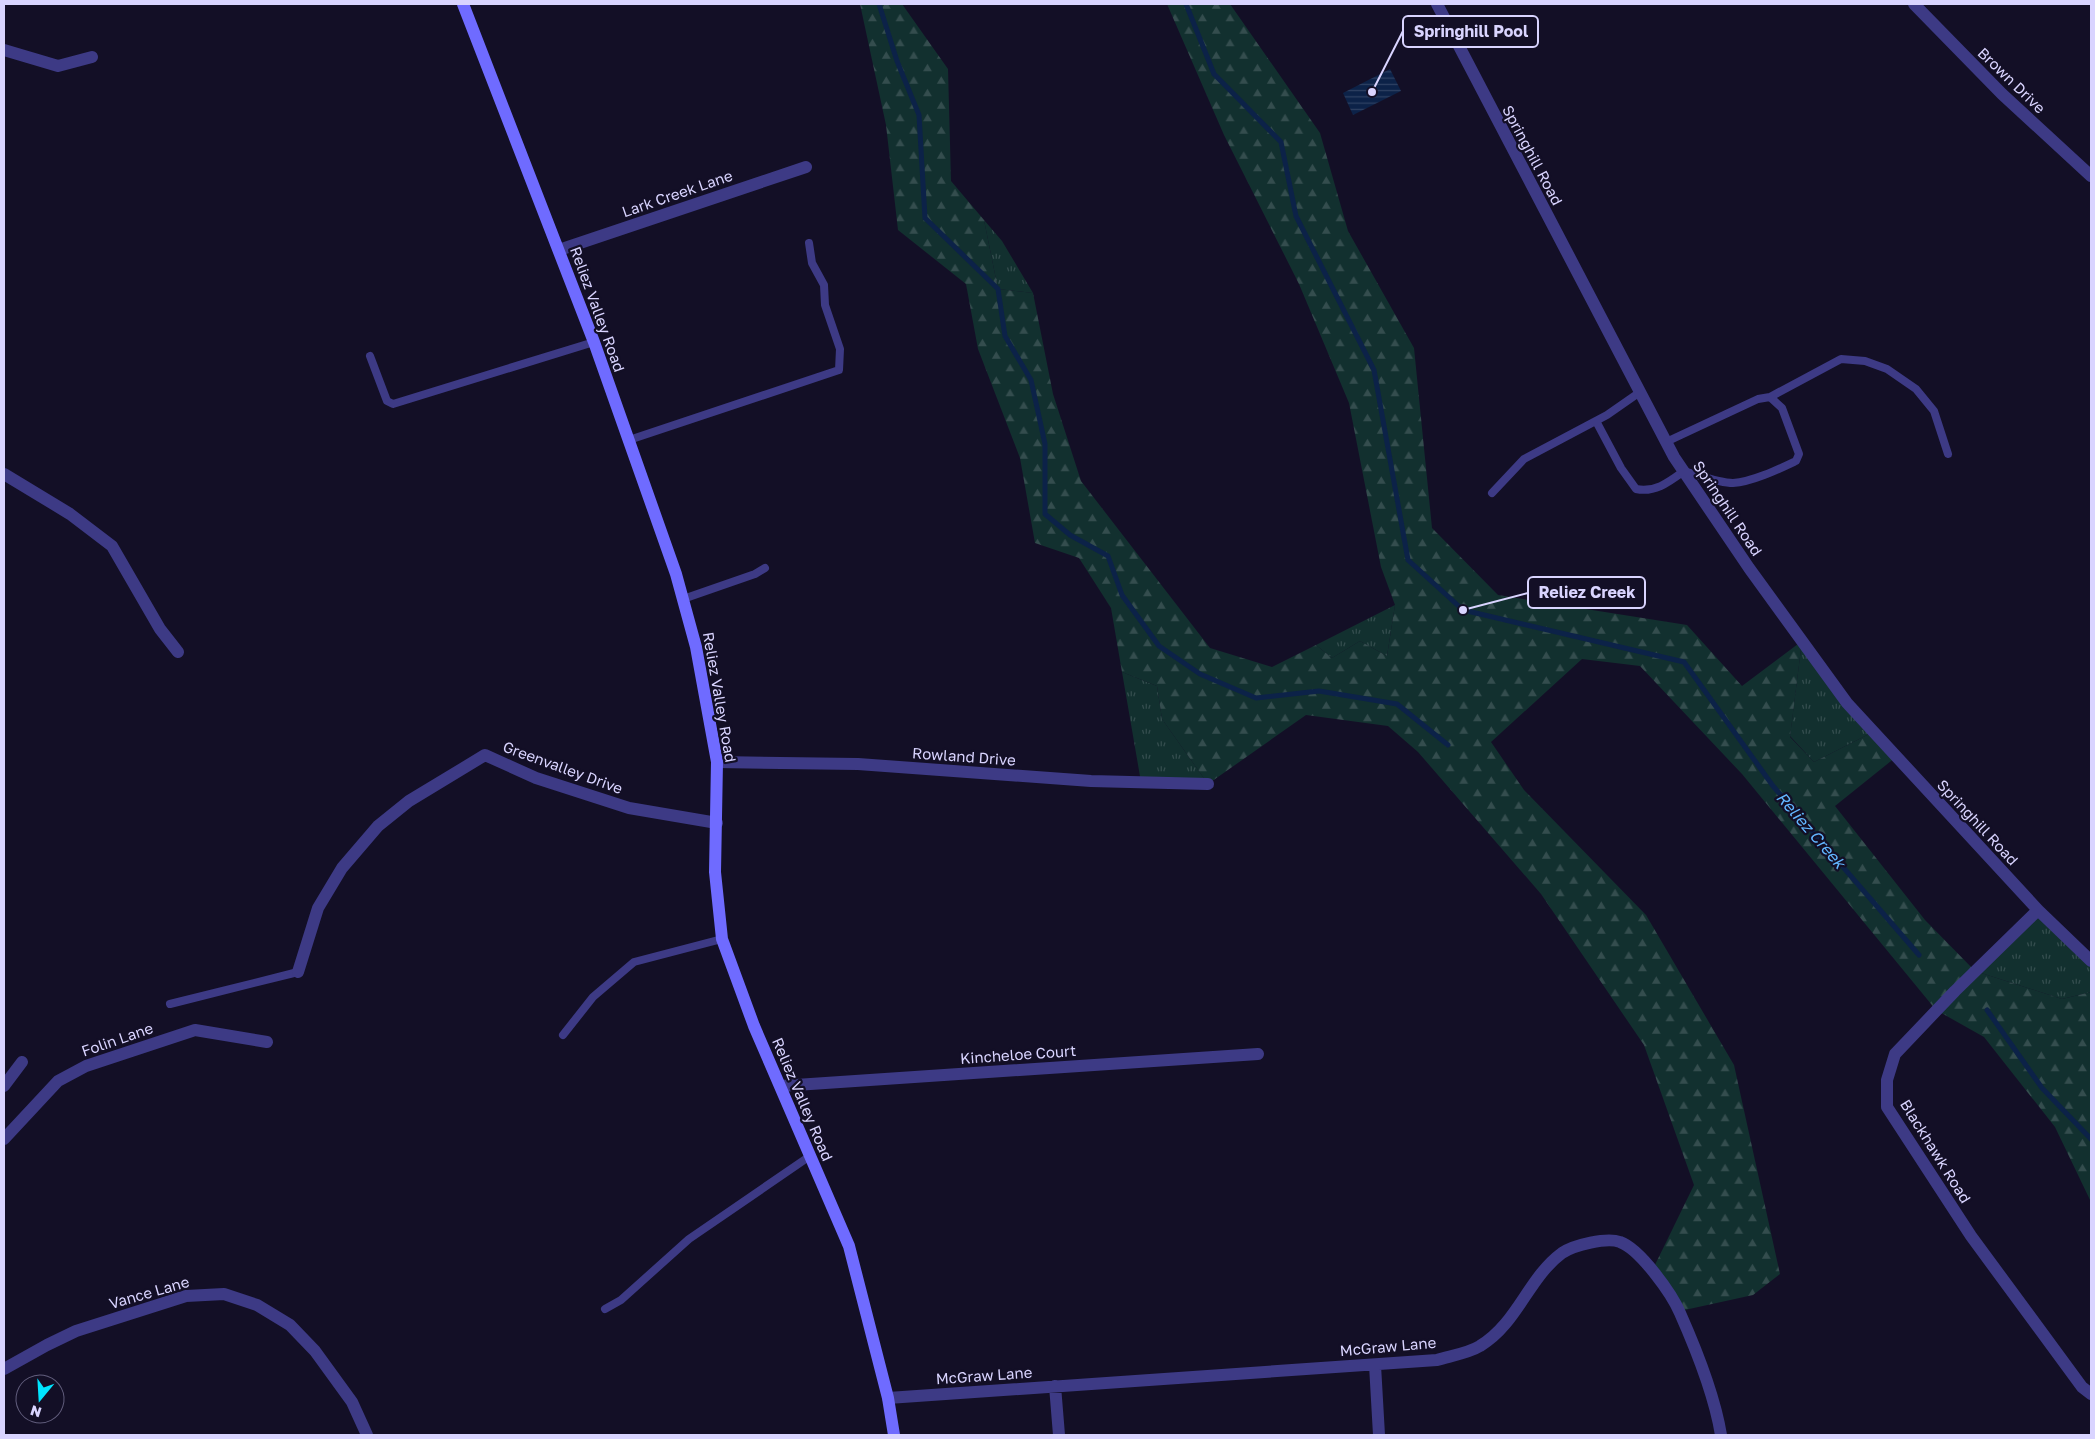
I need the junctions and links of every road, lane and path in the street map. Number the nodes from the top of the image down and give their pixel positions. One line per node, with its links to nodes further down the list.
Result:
1 (464, 4): 9 (main road, Reliez Valley Road)
2 (1437, 4): 12 (street, Springhill Road)
3 (1914, 4): 7 (street, Brown Drive)
4 (4, 50): 5 (street)
5 (92, 57)
6 (806, 167): 9 (street, Lark Creek Lane)
7 (2091, 176)
8 (808, 243): 15 (lane)
9 (559, 250): 10 (main road, Reliez Valley Road)
10 (594, 342): 11 (lane); 15 (main road, Reliez Valley Road)
11 (370, 356)
12 (1640, 392): 14 (lane); 16 (street, Springhill Road)
13 (1770, 397): 16 (lane); 17 (lane); 18 (lane)
14 (1596, 421): 18 (lane); 20 (lane)
15 (629, 440): 22 (main road, Reliez Valley Road)
16 (1666, 442): 18 (street, Springhill Road)
17 (1948, 454)
18 (1684, 471): 27 (street, Springhill Road)
19 (4, 474): 23 (street)
20 (1492, 493)
21 (765, 568): 22 (lane)
22 (683, 599): 24 (main road, Reliez Valley Road)
23 (178, 652)
24 (717, 762): 25 (street, Rowland Drive); 26 (main road, Reliez Valley Road)
25 (1208, 784)
26 (717, 823): 28 (main road, Reliez Valley Road); 30 (street, Greenvalley Drive)
27 (2038, 910): 29 (street, Springhill Road); 44 (street, Blackhawk Road)
28 (722, 939): 32 (lane); 37 (main road, Reliez Valley Road)
29 (2091, 961)
30 (298, 972): 31 (lane)
31 (170, 1004)
32 (563, 1035)
33 (267, 1042): 38 (street, Folin Lane)
34 (1258, 1054): 37 (street, Kincheloe Court)
35 (22, 1062): 36 (street)
36 (4, 1086)
37 (781, 1086): 39 (main road, Reliez Valley Road)
38 (4, 1139)
39 (810, 1156): 40 (lane); 45 (main road, Reliez Valley Road)
40 (605, 1309)
41 (1375, 1365): 43 (street, McGraw Lane); 49 (street); 50 (street, McGraw Lane)
42 (4, 1368): 46 (street, Vance Lane)
43 (1055, 1386): 45 (street, McGraw Lane); 48 (street)
44 (2091, 1394)
45 (888, 1398): 47 (main road, Reliez Valley Road)
46 (367, 1435)
47 (894, 1435)
48 (1059, 1435)
49 (1380, 1435)
50 (1721, 1435)

